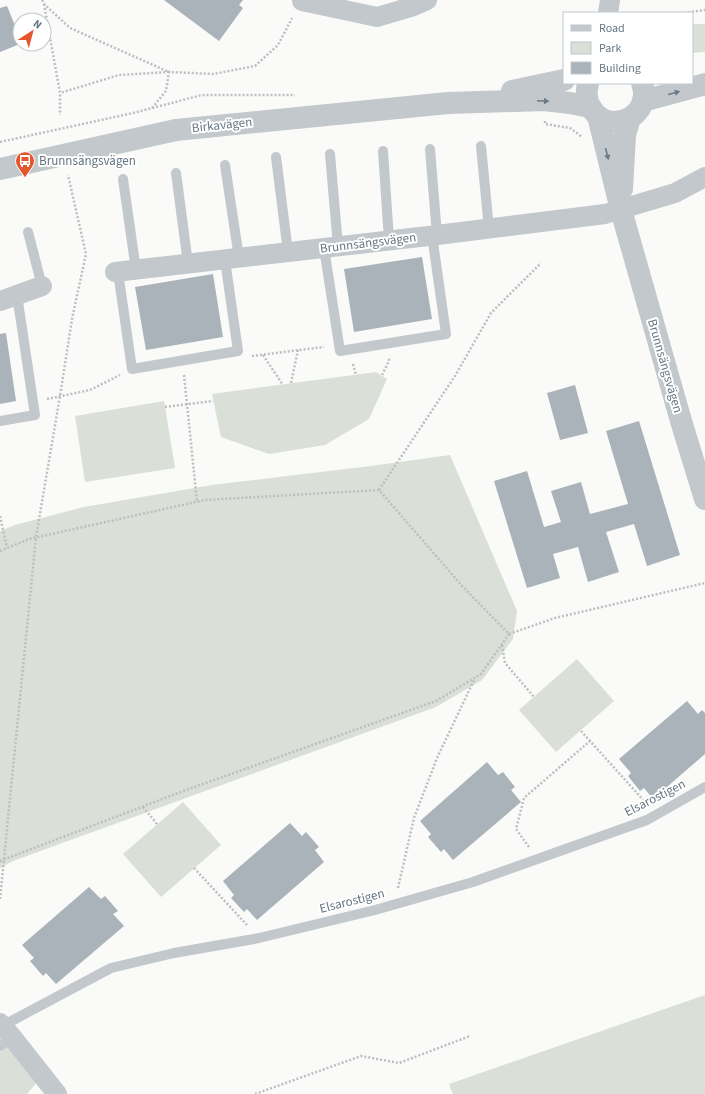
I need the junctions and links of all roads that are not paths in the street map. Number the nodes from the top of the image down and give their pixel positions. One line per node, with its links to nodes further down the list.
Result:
1 (427, 0): 5 (street)
2 (610, 0): 6 (street)
3 (616, 0): 7 (street)
4 (302, 1): 5 (street)
5 (403, 5)
6 (608, 12)
7 (617, 12)
8 (705, 78): 9 (street)
9 (693, 79)
10 (563, 80): 14 (street, Birkavägen)
11 (588, 84): 15 (street, Brunnsängsvägen)
12 (705, 84): 13 (street, one-way to 12)
13 (642, 92): 16 (street)
14 (448, 103): 15 (street, Birkavägen, one-way to 15); 23 (street, Birkavägen)
15 (594, 111): 16 (street, Birkavägen); 27 (street, Brunnsängsvägen, one-way to 27)
16 (630, 118): 27 (street, Brunnsängsvägen)
17 (481, 146): 28 (lane)
18 (430, 149): 30 (lane)
19 (383, 151): 31 (lane)
20 (330, 154): 32 (lane)
21 (276, 157): 33 (lane)
22 (225, 165): 34 (lane)
23 (0, 169)
24 (176, 173): 35 (lane)
25 (705, 177): 27 (street)
26 (123, 179): 36 (lane)
27 (621, 210): 28 (street, Brunnsängsvägen); 40 (street, Brunnsängsvägen)
28 (488, 228): 30 (street, Brunnsängsvägen)
29 (28, 232): 37 (lane)
30 (434, 235): 31 (street, Brunnsängsvägen); 32 (lane)
31 (389, 240): 32 (street, Brunnsängsvägen)
32 (331, 247): 33 (street, Brunnsängsvägen)
33 (288, 252): 34 (street, Brunnsängsvägen)
34 (232, 259): 35 (street, Brunnsängsvägen); 36 (lane)
35 (188, 264): 36 (street, Brunnsängsvägen)
36 (123, 271)
37 (42, 286): 38 (street)
38 (8, 298): 39 (lane)
39 (0, 421)
40 (705, 499)
41 (705, 787): 42 (lane, Elsarostigen)
42 (4, 1033): 43 (street)
43 (57, 1094)

